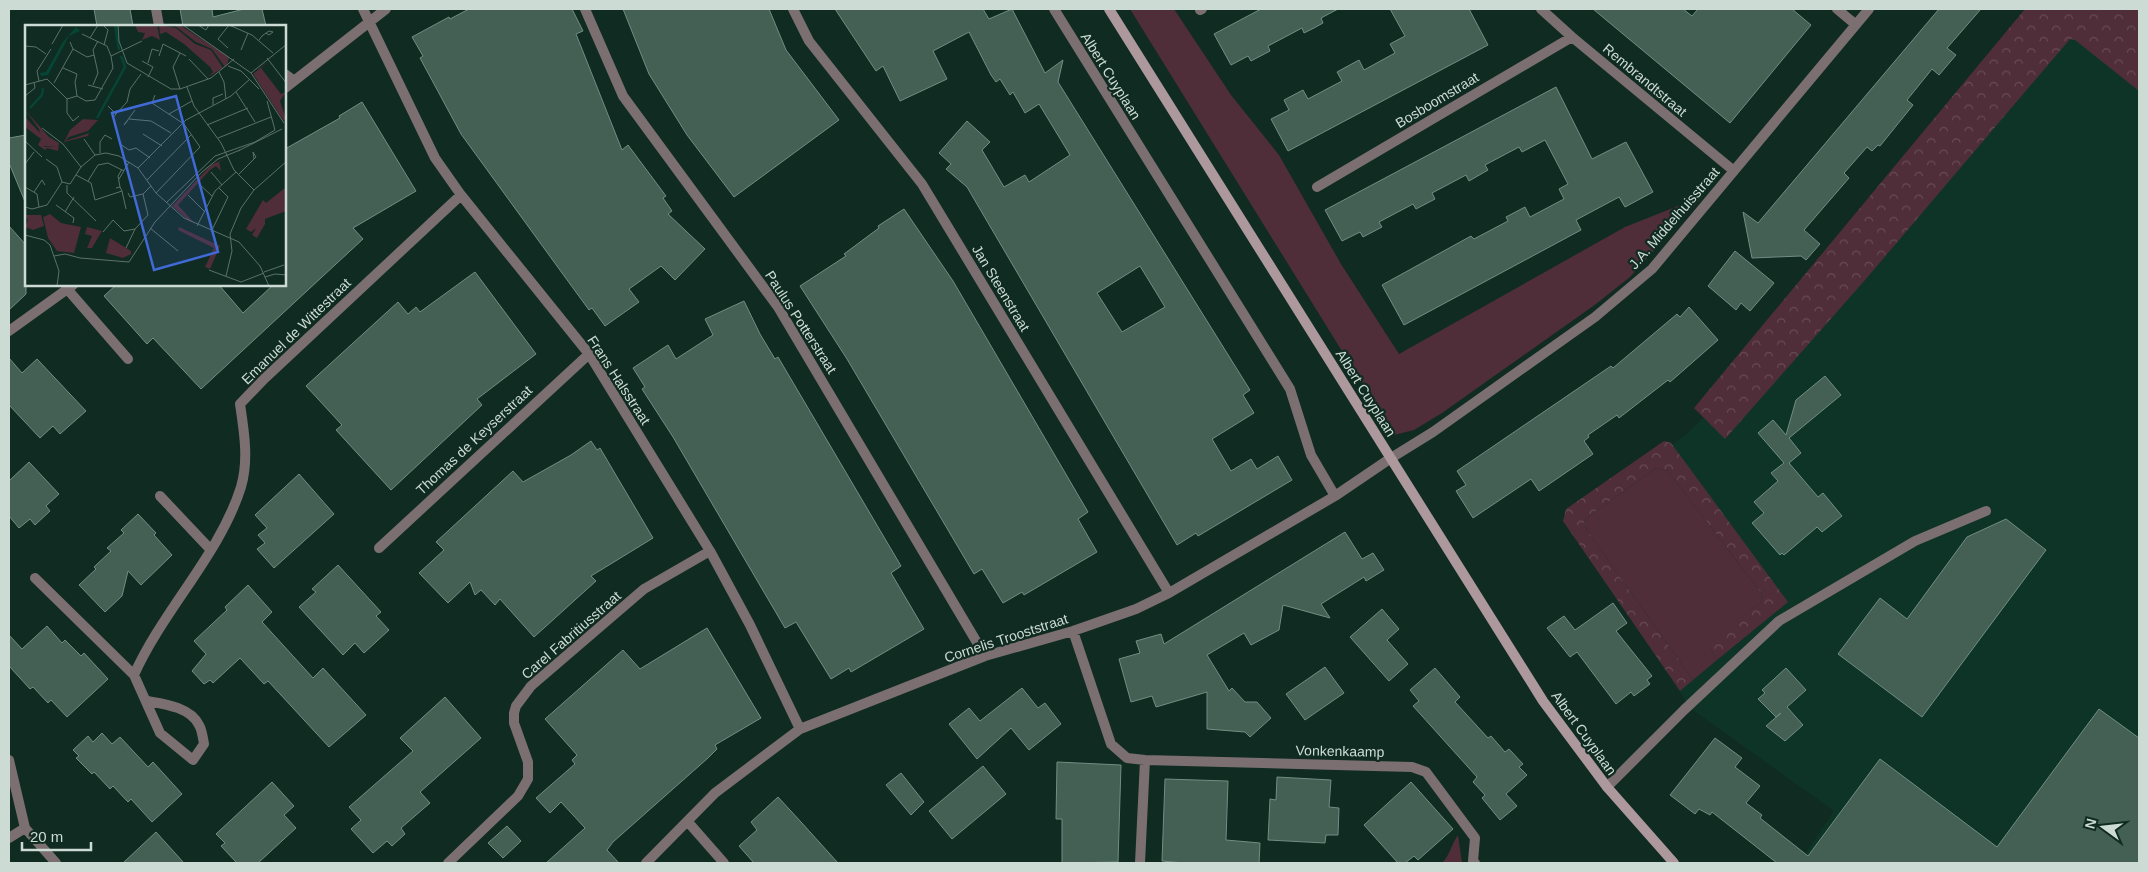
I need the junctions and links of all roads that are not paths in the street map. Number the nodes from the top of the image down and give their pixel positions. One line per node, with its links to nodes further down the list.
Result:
1 (156, 9): 13 (street)
2 (364, 9): 11 (street, Frans Halsstraat)
3 (386, 9): 11 (street)
4 (585, 9): 33 (street, Paulus Potterstraat)
5 (793, 9): 31 (street, Jan Steenstraat)
6 (1054, 9): 25 (street, Albert Cuyplaan)
7 (1109, 9): 23 (street, Albert Cuyplaan)
8 (1541, 9): 14 (street, Rembrandtstraat)
9 (1837, 9): 12 (street)
10 (1869, 9): 12 (street, J.A. Middelhuisstraat)
11 (370, 22): 15 (street); 18 (street, Frans Halsstraat)
12 (1855, 24): 16 (street, J.A. Middelhuisstraat)
13 (159, 25)
14 (1572, 37): 16 (street, Rembrandtstraat); 17 (street, Bosboomstraat)
15 (289, 77)
16 (1734, 171): 23 (street, J.A. Middelhuisstraat)
17 (1317, 187)
18 (462, 195): 21 (street, Frans Halsstraat); 28 (street, Emanuel de Wittestraat)
19 (71, 288): 20 (street); 22 (street)
20 (9, 330)
21 (589, 354): 27 (street, Thomas de Keyserstraat); 29 (street, Frans Halsstraat)
22 (128, 359)
23 (1391, 458): 25 (street, Cornelis Trooststraat); 39 (street, Albert Cuyplaan)
24 (160, 496): 28 (street)
25 (1335, 496): 31 (street, Cornelis Trooststraat)
26 (1986, 511): 39 (street, Albert Cuyplaan)
27 (379, 548)
28 (210, 550): 34 (street, Emanuel de Wittestraat)
29 (710, 551): 36 (street, Frans Halsstraat); 44 (street, Carel Fabritiusstraat)
30 (35, 578): 34 (street)
31 (1169, 593): 32 (street, Cornelis Trooststraat)
32 (1073, 631): 33 (street, Cornelis Trooststraat); 38 (street, Vonkenkaamp)
33 (985, 656): 36 (street, Cornelis Trooststraat)
34 (134, 675): 35 (street)
35 (146, 701): 35 (street)
36 (800, 729): 40 (street, Cornelis Trooststraat)
37 (9, 760): 41 (street)
38 (1145, 760): 47 (street); 48 (street, Vonkenkaamp)
39 (1607, 787): 49 (street, Albert Cuyplaan)
40 (688, 822): 45 (street, Cornelis Trooststraat); 46 (street)
41 (25, 828): 42 (street); 43 (street)
42 (9, 838)
43 (56, 863)
44 (448, 863)
45 (646, 863)
46 (724, 863)
47 (1140, 863)
48 (1475, 863)
49 (1674, 863)

